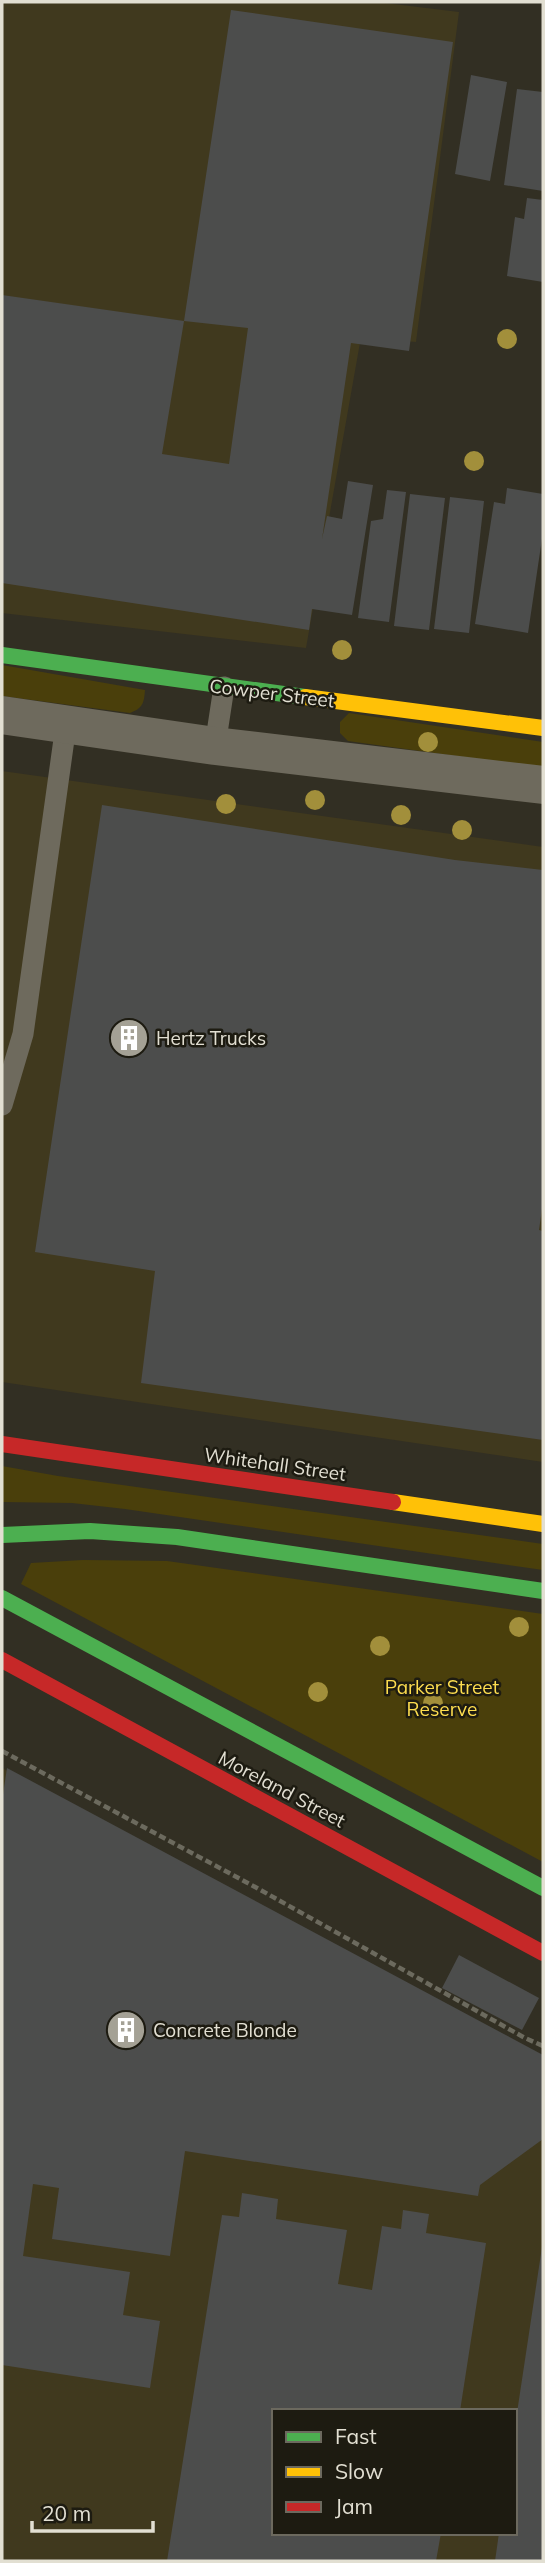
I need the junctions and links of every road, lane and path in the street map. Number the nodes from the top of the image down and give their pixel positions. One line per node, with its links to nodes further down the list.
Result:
1 (2, 655): 2 (main road, Cowper Street)
2 (224, 687): 5 (main road, Cowper Street); 6 (lane)
3 (2, 715): 4 (street)
4 (66, 725): 6 (street); 8 (lane)
5 (543, 728)
6 (215, 746): 7 (street)
7 (543, 785)
8 (2, 1105)
9 (2, 1444): 10 (main road, Whitehall Street)
10 (543, 1524)
11 (2, 1535): 12 (main road)
12 (543, 1591)
13 (2, 1598): 16 (main road, Moreland Street)
14 (2, 1660): 17 (main road, Moreland Street)
15 (2, 1751): 18 (path)
16 (543, 1888)
17 (543, 1953)
18 (543, 2046)

